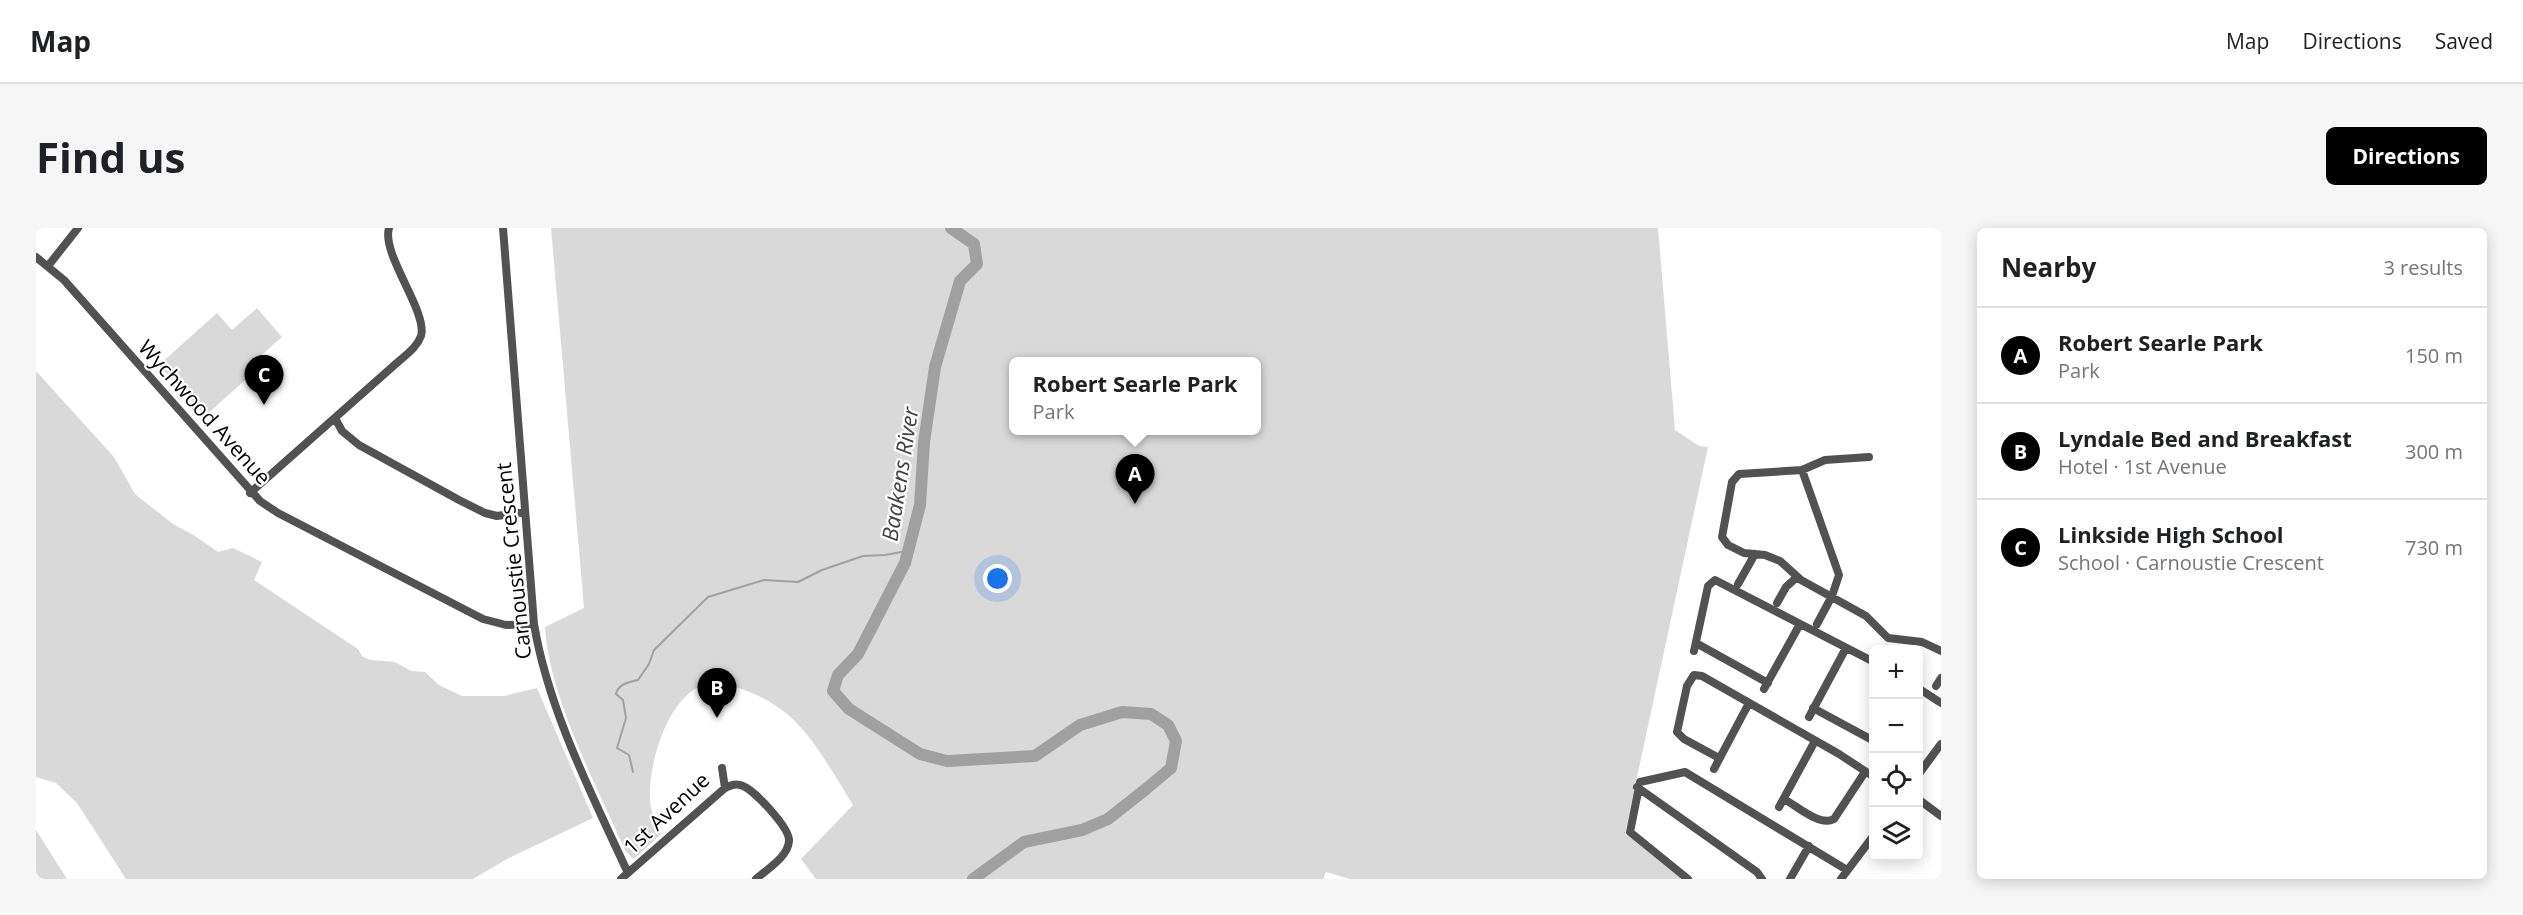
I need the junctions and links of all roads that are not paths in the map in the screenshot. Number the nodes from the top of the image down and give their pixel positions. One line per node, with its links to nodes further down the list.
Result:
1 (78, 228): 5 (street)
2 (389, 228): 6 (street)
3 (503, 228): 10 (street, Carnoustie Crescent)
4 (36, 256): 5 (street, Wychwood Avenue)
5 (48, 266): 9 (street, Wychwood Avenue)
6 (335, 418): 9 (street); 10 (street)
7 (1869, 457): 8 (street)
8 (1802, 470): 11 (street); 14 (street)
9 (250, 493): 16 (street, Wychwood Avenue)
10 (525, 512): 16 (street, Carnoustie Crescent)
11 (1755, 554): 12 (street); 13 (street)
12 (1797, 577): 14 (street); 15 (street)
13 (1738, 584)
14 (1832, 596): 18 (street); 20 (street)
15 (1778, 603)
16 (534, 624): 45 (street, Carnoustie Crescent)
17 (1800, 624): 17 (street); 19 (street)
18 (1817, 624)
19 (1846, 648): 21 (street); 25 (street)
20 (1941, 651)
21 (1869, 660)
22 (1923, 695): 24 (street)
23 (1749, 703): 28 (street); 30 (street); 30 (street)
24 (1941, 703)
25 (1813, 708): 26 (street); 27 (street)
26 (1809, 717)
27 (1869, 738)
28 (1815, 741): 34 (street); 38 (street)
29 (1941, 744): 32 (street)
30 (1719, 758): 33 (street)
31 (722, 768): 37 (street, 1st Avenue)
32 (1923, 768)
33 (1714, 769)
34 (1865, 771): 35 (street); 38 (street)
35 (1869, 774)
36 (1637, 787): 43 (street); 47 (street); 48 (street)
37 (725, 788): 45 (street, 1st Avenue); 46 (street)
38 (1784, 799): 40 (street)
39 (1923, 803): 41 (street)
40 (1779, 807)
41 (1941, 816)
42 (1869, 842): 44 (street)
43 (1809, 846): 44 (street); 49 (street)
44 (1847, 870): 50 (street)
45 (624, 876)
46 (756, 879)
47 (1688, 879)
48 (1762, 879)
49 (1790, 879)
50 (1841, 879)

